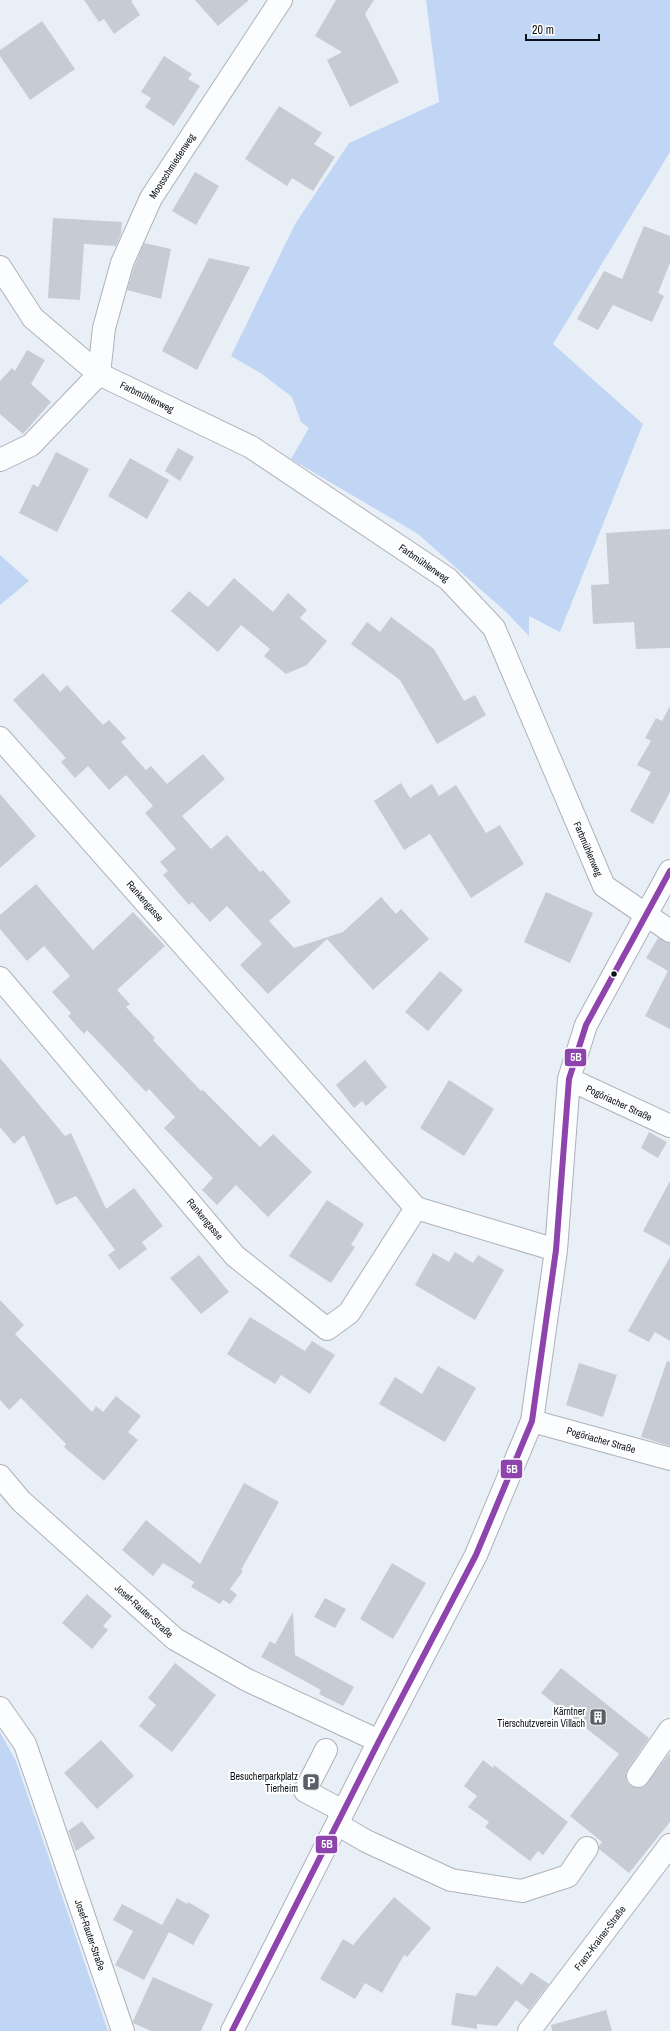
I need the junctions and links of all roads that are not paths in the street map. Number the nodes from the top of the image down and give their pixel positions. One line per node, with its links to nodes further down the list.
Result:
1 (281, 0): 3 (street, Moosschmiedenweg)
2 (0, 267): 3 (street, Farbmühlenweg)
3 (99, 374): 4 (street); 7 (street, Farbmühlenweg)
4 (0, 460)
5 (0, 738): 12 (street, Rankengasse)
6 (670, 871): 7 (street)
7 (645, 914): 8 (street, Farbmühlenweg); 10 (street)
8 (670, 931)
9 (0, 978): 12 (street, Rankengasse)
10 (569, 1079): 11 (street, Pogöriacher Straße); 13 (street)
11 (670, 1126)
12 (416, 1208): 13 (street)
13 (556, 1250): 14 (street)
14 (532, 1421): 15 (street, Pogöriacher Straße); 19 (street)
15 (670, 1459)
16 (0, 1476): 19 (street, Josef-Rauter-Straße)
17 (0, 1708): 25 (street, Josef-Rauter-Straße)
18 (670, 1730): 21 (street)
19 (379, 1741): 22 (street)
20 (326, 1750): 22 (street)
21 (638, 1776)
22 (340, 1818): 24 (street); 26 (street)
23 (670, 1845): 27 (street, Franz-Krainer-Straße)
24 (587, 1848)
25 (123, 2031)
26 (232, 2031)
27 (529, 2031)

